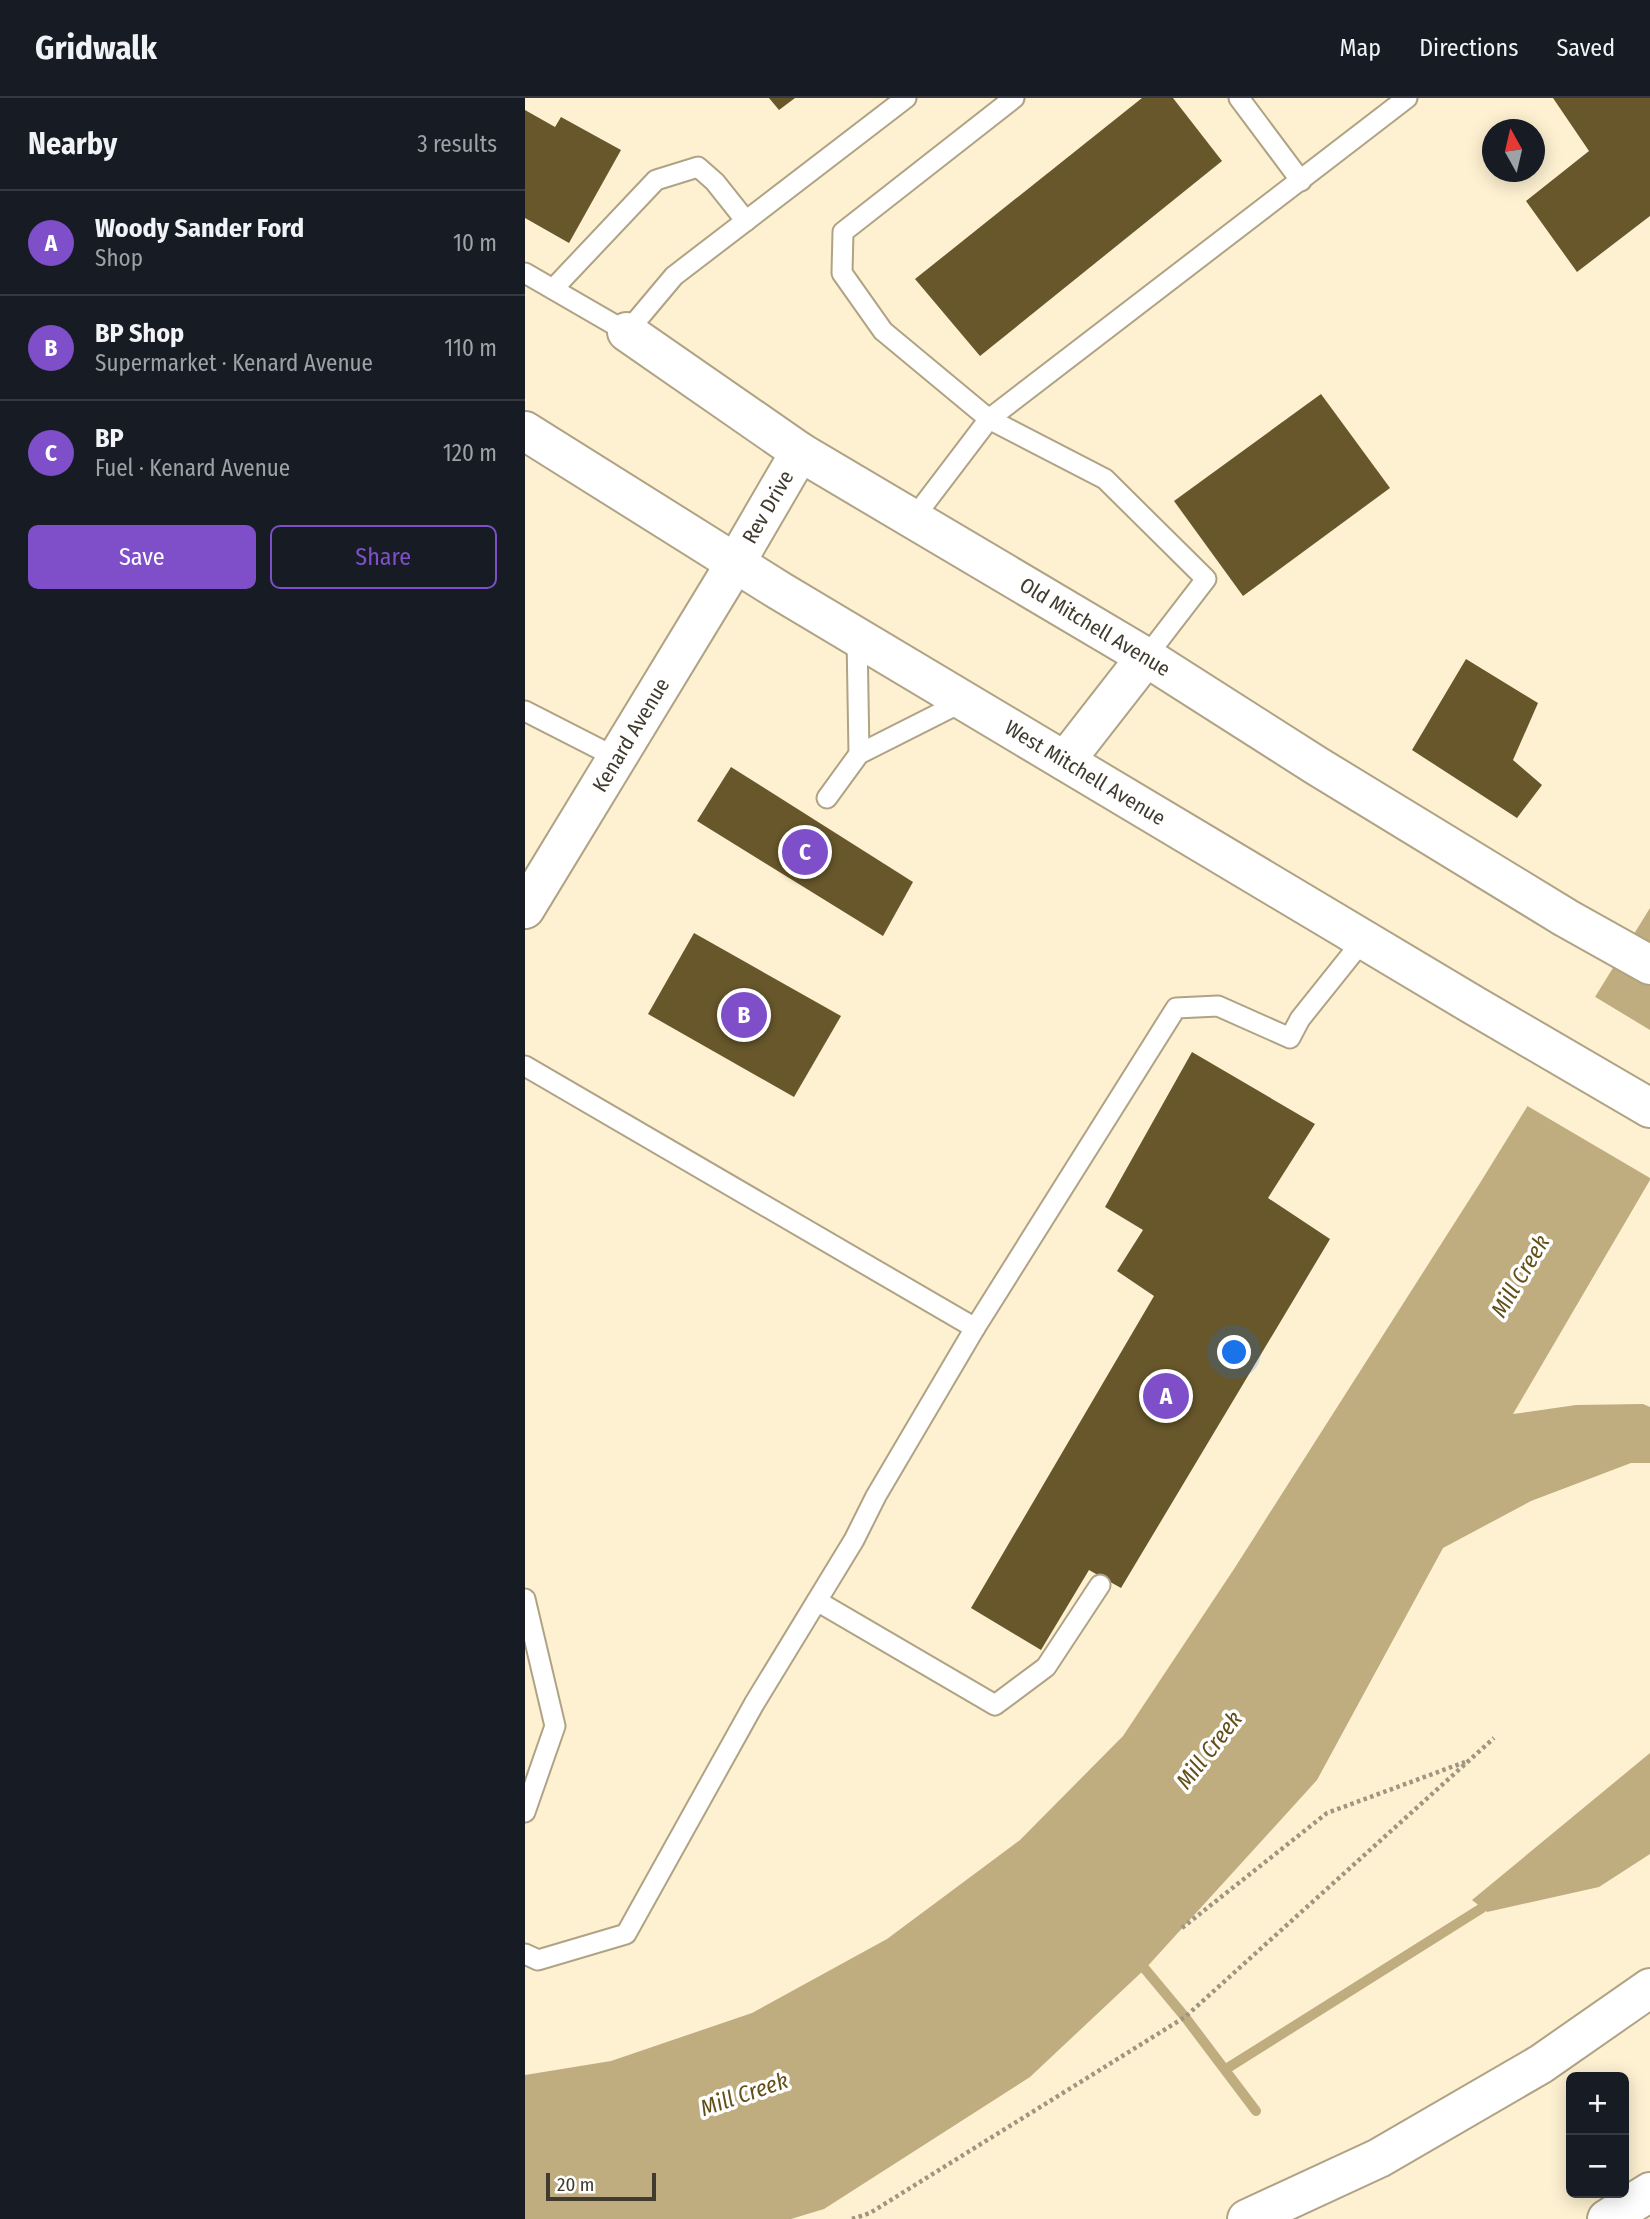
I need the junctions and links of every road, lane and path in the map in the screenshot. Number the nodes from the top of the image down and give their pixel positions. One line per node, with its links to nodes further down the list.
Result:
1 (906, 98): 6 (lane)
2 (1014, 98): 10 (lane)
3 (1239, 98): 5 (lane)
4 (1406, 98): 5 (lane)
5 (1301, 181): 10 (lane)
6 (746, 221): 8 (lane); 9 (lane)
7 (525, 273): 8 (lane)
8 (553, 289): 9 (lane)
9 (627, 332): 12 (main road, Old Mitchell Avenue)
10 (989, 419): 13 (lane); 16 (lane)
11 (525, 431): 14 (main road, West Mitchell Avenue)
12 (800, 452): 13 (main road, Old Mitchell Avenue); 14 (main road, Rev Drive)
13 (913, 519): 16 (main road, Old Mitchell Avenue)
14 (736, 562): 15 (main road, West Mitchell Avenue); 20 (main road, Kenard Avenue)
15 (857, 637): 17 (main road, West Mitchell Avenue); 19 (lane)
16 (1146, 657): 21 (main road); 25 (main road, Old Mitchell Avenue)
17 (964, 701): 19 (lane); 21 (main road, West Mitchell Avenue)
18 (525, 711): 20 (lane)
19 (859, 754): 22 (lane)
20 (617, 758): 23 (main road, Kenard Avenue)
21 (1065, 761): 24 (main road, West Mitchell Avenue)
22 (827, 798)
23 (525, 909)
24 (1364, 939): 27 (main road, West Mitchell Avenue); 28 (lane)
25 (1650, 965)
26 (525, 1066): 28 (lane)
27 (1650, 1108)
28 (975, 1328): 31 (lane)
29 (1100, 1585): 31 (lane)
30 (525, 1599): 34 (lane)
31 (817, 1601): 36 (lane)
32 (1494, 1738): 33 (path)
33 (1468, 1761): 35 (path); 39 (path)
34 (525, 1812)
35 (1182, 1928)
36 (525, 1954)
37 (1650, 1988): 40 (main road)
38 (1650, 2192): 41 (main road)
39 (852, 2219)
40 (1247, 2219)
41 (1607, 2219)

